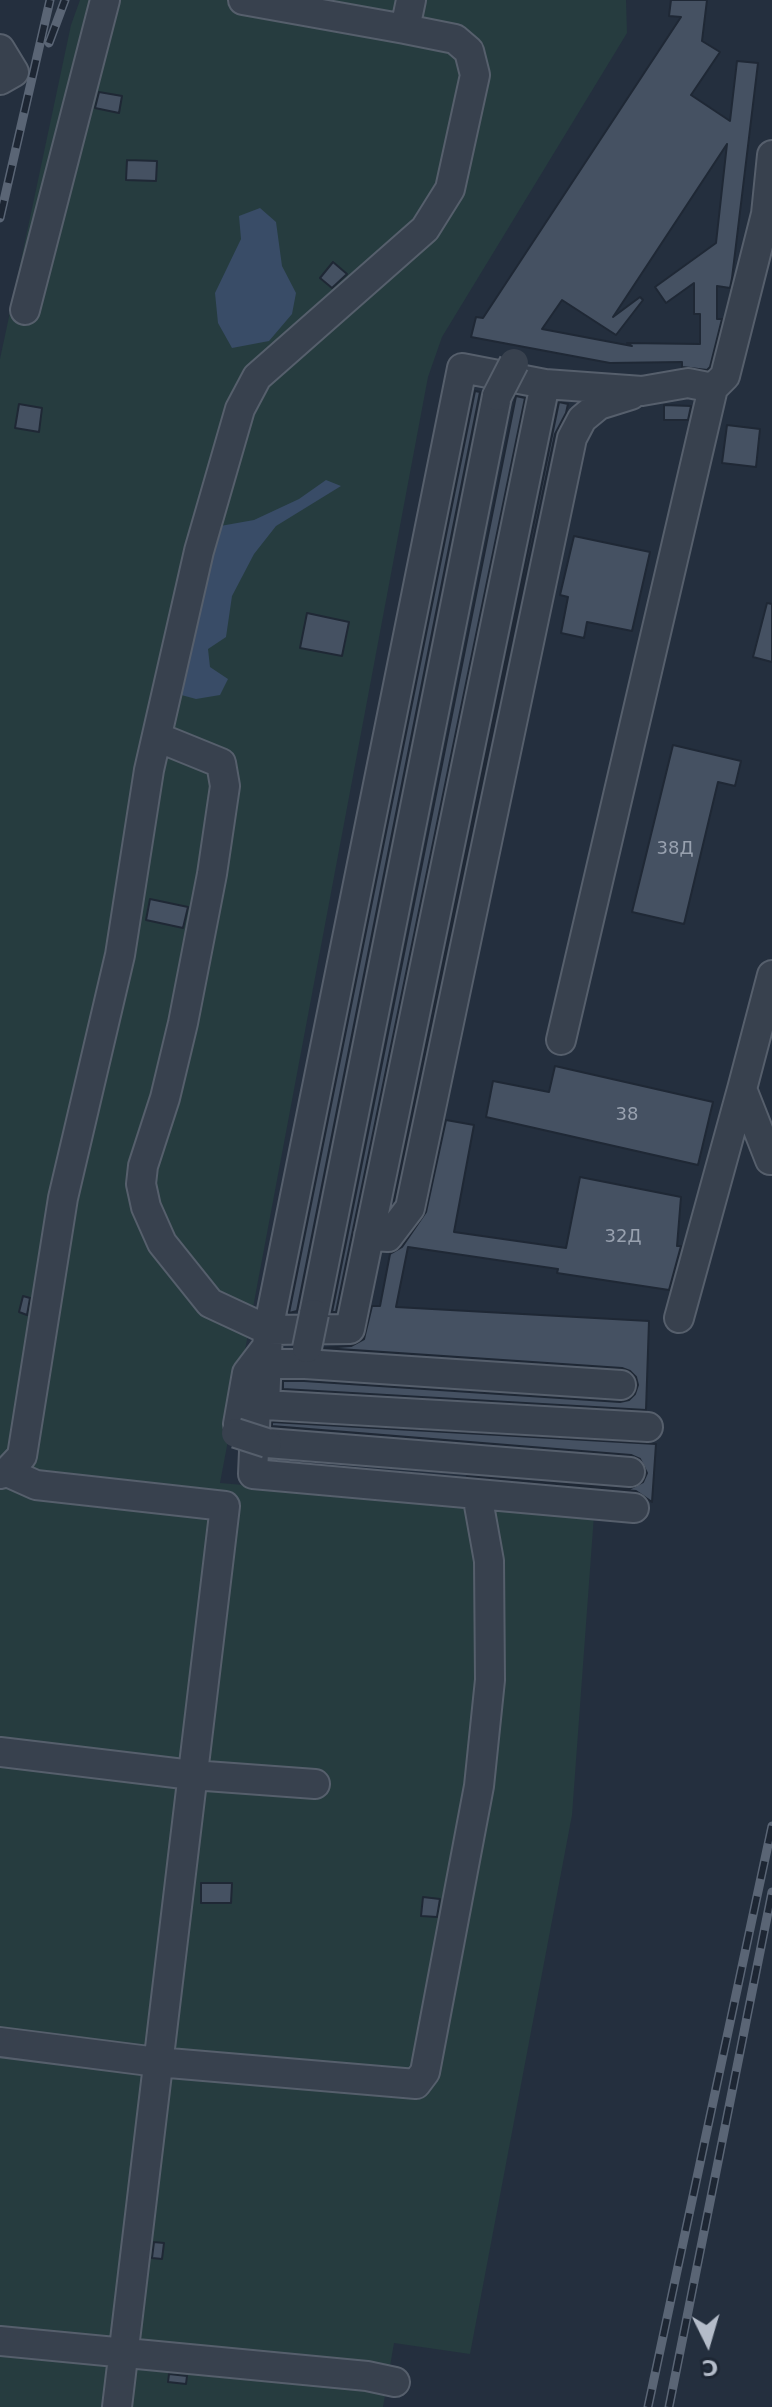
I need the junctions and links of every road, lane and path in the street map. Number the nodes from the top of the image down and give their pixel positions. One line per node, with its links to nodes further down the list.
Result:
1 (105, 0): 9 (street)
2 (243, 0): 4 (street)
3 (411, 0): 4 (street)
4 (405, 29): 13 (street)
5 (0, 49): 6 (street)
6 (0, 80)
7 (772, 155): 8 (street)
8 (768, 229): 11 (street)
9 (25, 310)
10 (545, 384): 12 (street); 18 (street); 20 (street)
11 (700, 385): 12 (street); 15 (street); 21 (street, bridge)
12 (642, 391): 18 (street)
13 (157, 737): 20 (street); 26 (street)
14 (772, 975): 16 (street)
15 (561, 1040)
16 (742, 1089): 17 (street); 19 (street)
17 (770, 1160)
18 (369, 1236): 20 (street)
19 (679, 1318)
20 (267, 1347): 21 (street); 23 (street); 25 (street, bridge)
21 (306, 1356): 22 (street)
22 (621, 1385)
23 (265, 1405): 24 (street); 27 (street)
24 (648, 1427)
25 (630, 1472)
26 (4, 1473): 30 (street)
27 (477, 1494): 28 (street); 33 (street)
28 (634, 1508)
29 (0, 1752): 30 (street)
30 (192, 1775): 31 (street); 33 (street)
31 (315, 1784)
32 (0, 2042): 33 (street)
33 (157, 2062): 35 (street)
34 (0, 2341): 35 (street)
35 (124, 2352): 36 (street); 37 (street)
36 (395, 2382)
37 (117, 2407)

